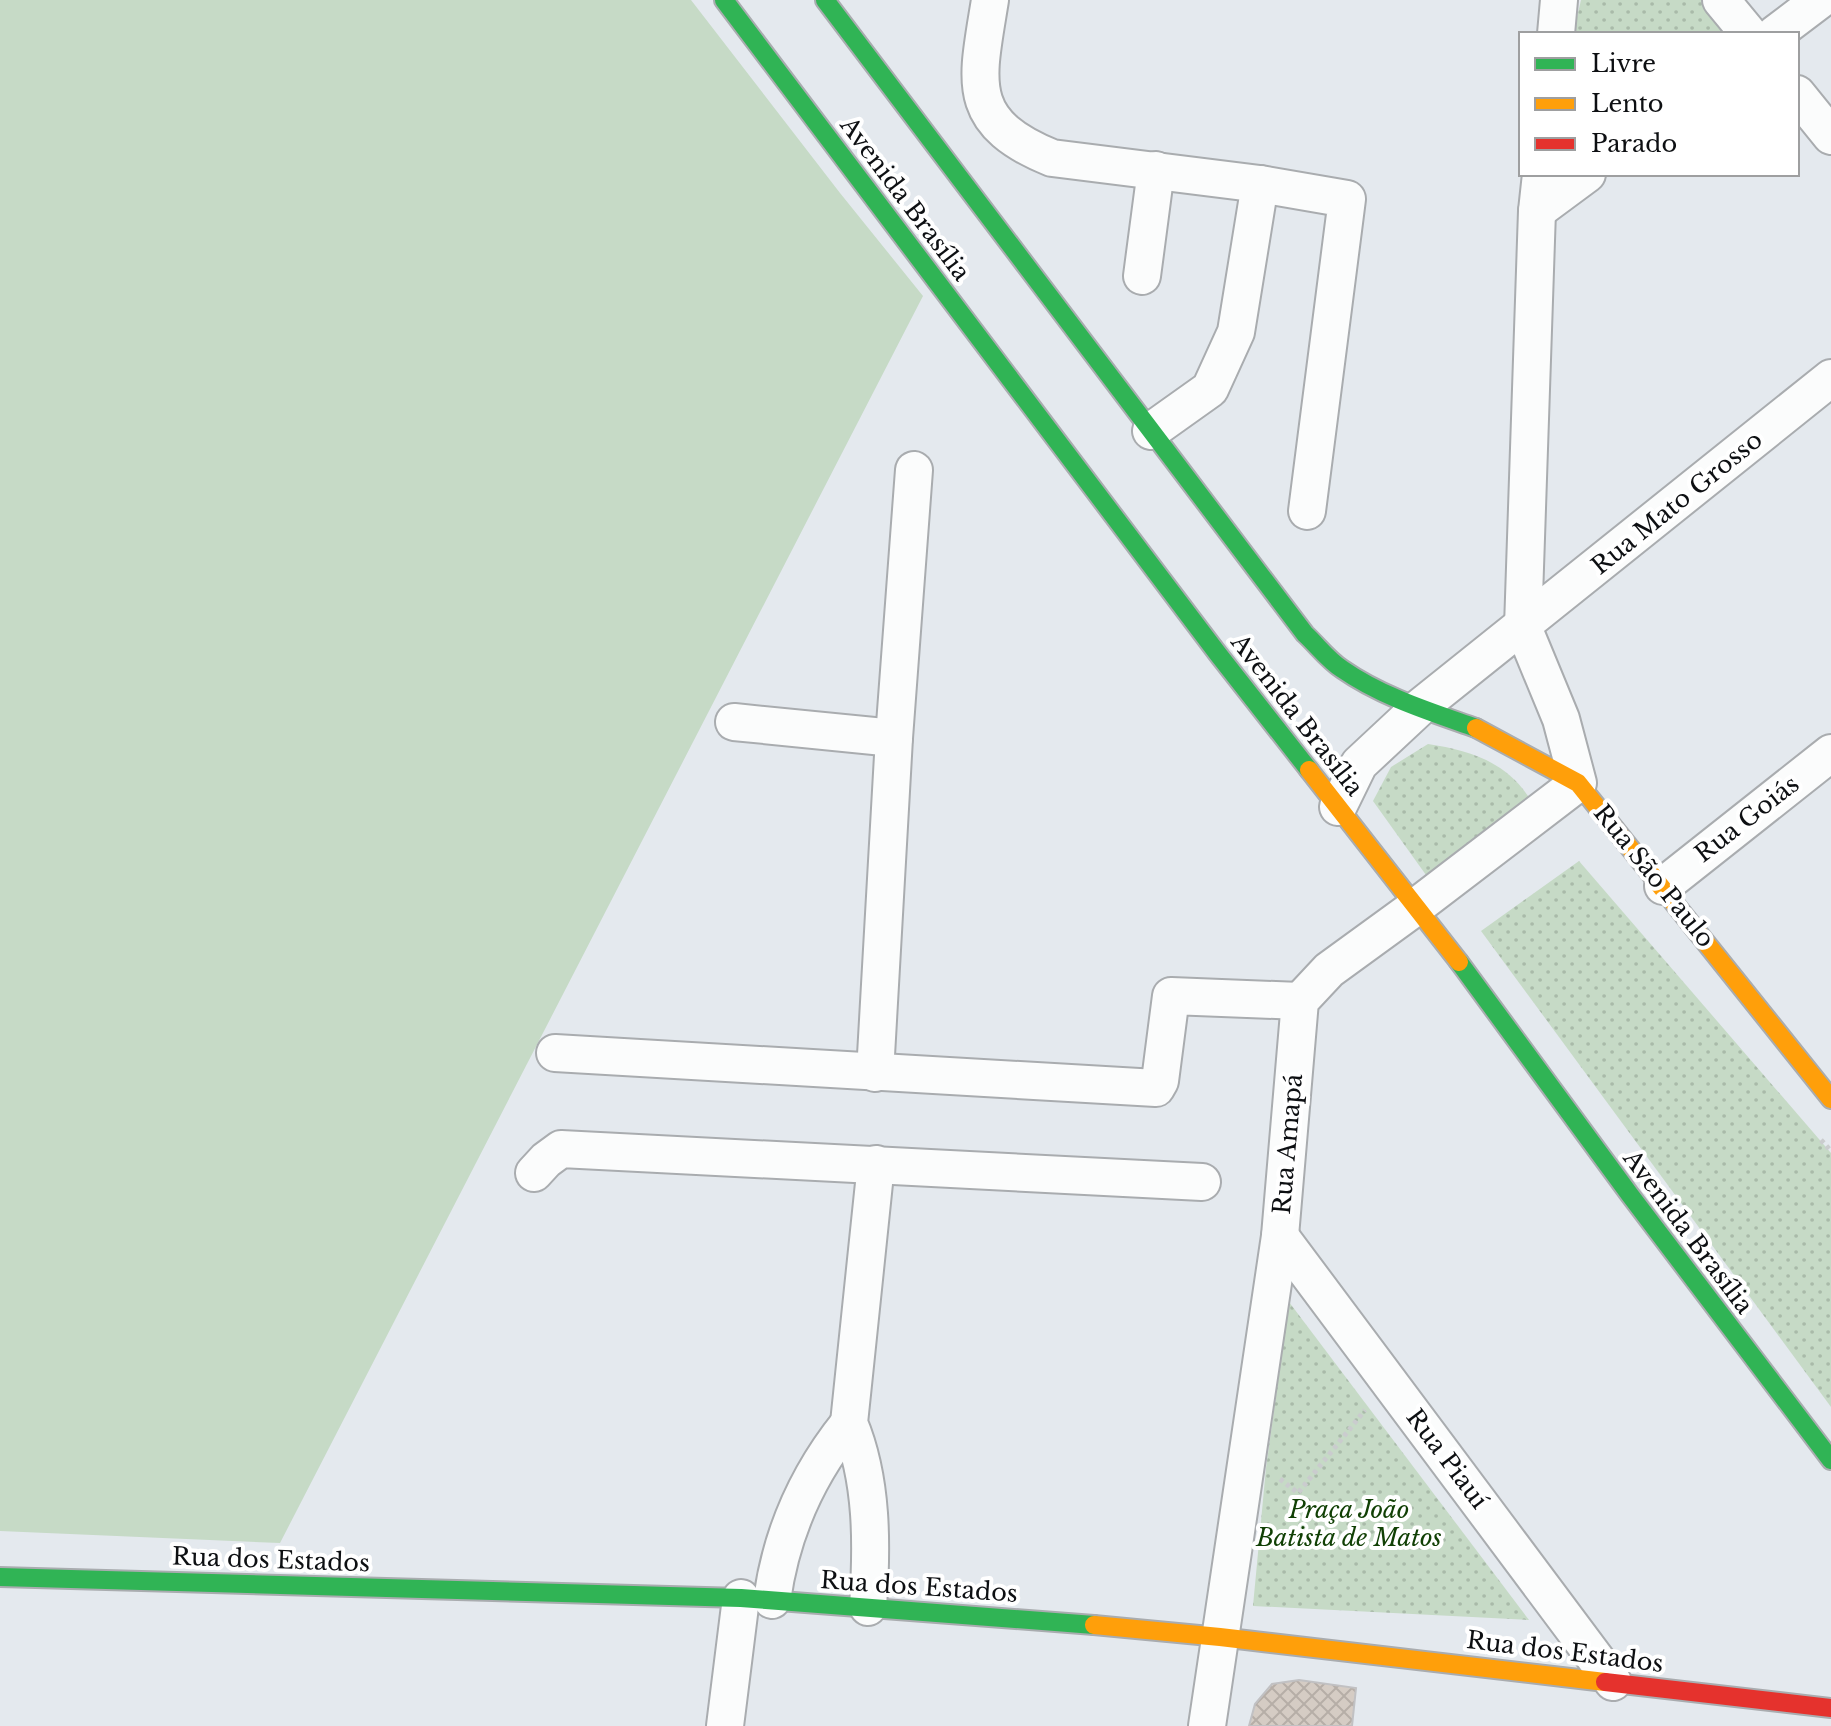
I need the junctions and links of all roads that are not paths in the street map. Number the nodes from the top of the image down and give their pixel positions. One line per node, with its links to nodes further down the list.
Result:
1 (724, 0): 28 (main road, Avenida Brasília)
2 (825, 0): 19 (main road)
3 (990, 0): 12 (street)
4 (1559, 0): 7 (street)
5 (1721, 0): 8 (street)
6 (1820, 0): 9 (street)
7 (1556, 32)
8 (1747, 32)
9 (1778, 32)
10 (1799, 96): 11 (street)
11 (1831, 136)
12 (1156, 170): 15 (street); 17 (street)
13 (1541, 176): 16 (street, Rua São Paulo)
14 (1584, 176): 16 (street)
15 (1260, 184): 19 (street); 21 (street)
16 (1537, 211): 22 (street, Rua São Paulo)
17 (1142, 276)
18 (1831, 378): 22 (street, Rua Mato Grosso)
19 (1151, 431): 23 (main road)
20 (914, 470): 25 (street)
21 (1307, 511)
22 (1523, 627): 23 (street); 27 (street, Rua São Paulo)
23 (1419, 708): 27 (main road); 28 (street)
24 (734, 722): 25 (street)
25 (894, 738): 33 (street)
26 (1831, 753): 29 (street, Rua Goiás)
27 (1578, 783): 29 (main road, Rua São Paulo); 30 (street)
28 (1338, 807): 30 (main road, Avenida Brasília)
29 (1663, 886): 34 (main road, Rua São Paulo)
30 (1417, 906): 31 (street); 40 (main road, Avenida Brasília)
31 (1300, 1001): 33 (street); 38 (street, Rua Amapá)
32 (555, 1053): 33 (street)
33 (875, 1073)
34 (1831, 1099)
35 (876, 1164): 36 (street); 37 (street); 39 (street)
36 (534, 1173)
37 (1202, 1182)
38 (1280, 1236): 44 (street, Rua Amapá); 45 (street, Rua Piauí)
39 (849, 1423): 42 (street); 43 (street)
40 (1831, 1460)
41 (0, 1577): 42 (main road, Rua dos Estados)
42 (756, 1599): 43 (main road, Rua dos Estados); 47 (street)
43 (868, 1607): 44 (main road, Rua dos Estados)
44 (1220, 1637): 45 (main road, Rua dos Estados); 48 (street, Rua Amapá)
45 (1613, 1682): 46 (main road, Rua dos Estados)
46 (1831, 1708)
47 (725, 1726)
48 (1207, 1726)

